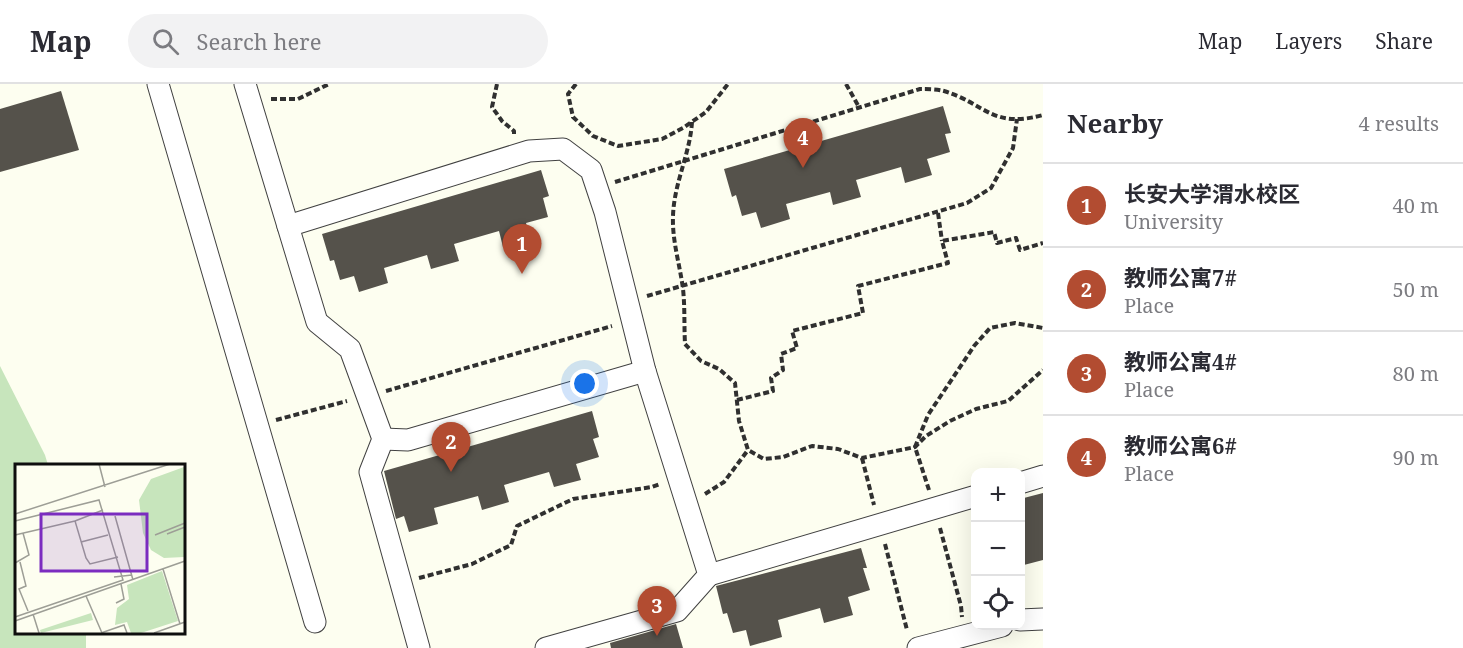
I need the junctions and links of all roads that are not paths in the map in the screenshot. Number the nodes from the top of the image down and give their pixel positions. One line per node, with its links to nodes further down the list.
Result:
1 (158, 84): 12 (street)
2 (247, 92): 3 (street)
3 (288, 226): 4 (street); 5 (street)
4 (645, 371): 5 (street); 9 (street)
5 (383, 439): 16 (street)
6 (1043, 476): 7 (street)
7 (1025, 481)
8 (971, 497): 9 (street)
9 (708, 575): 17 (street)
10 (1043, 614): 11 (street)
11 (1029, 620)
12 (315, 622)
13 (993, 630): 15 (street)
14 (913, 642): 15 (street)
15 (965, 642)
16 (419, 648)
17 (546, 648)

